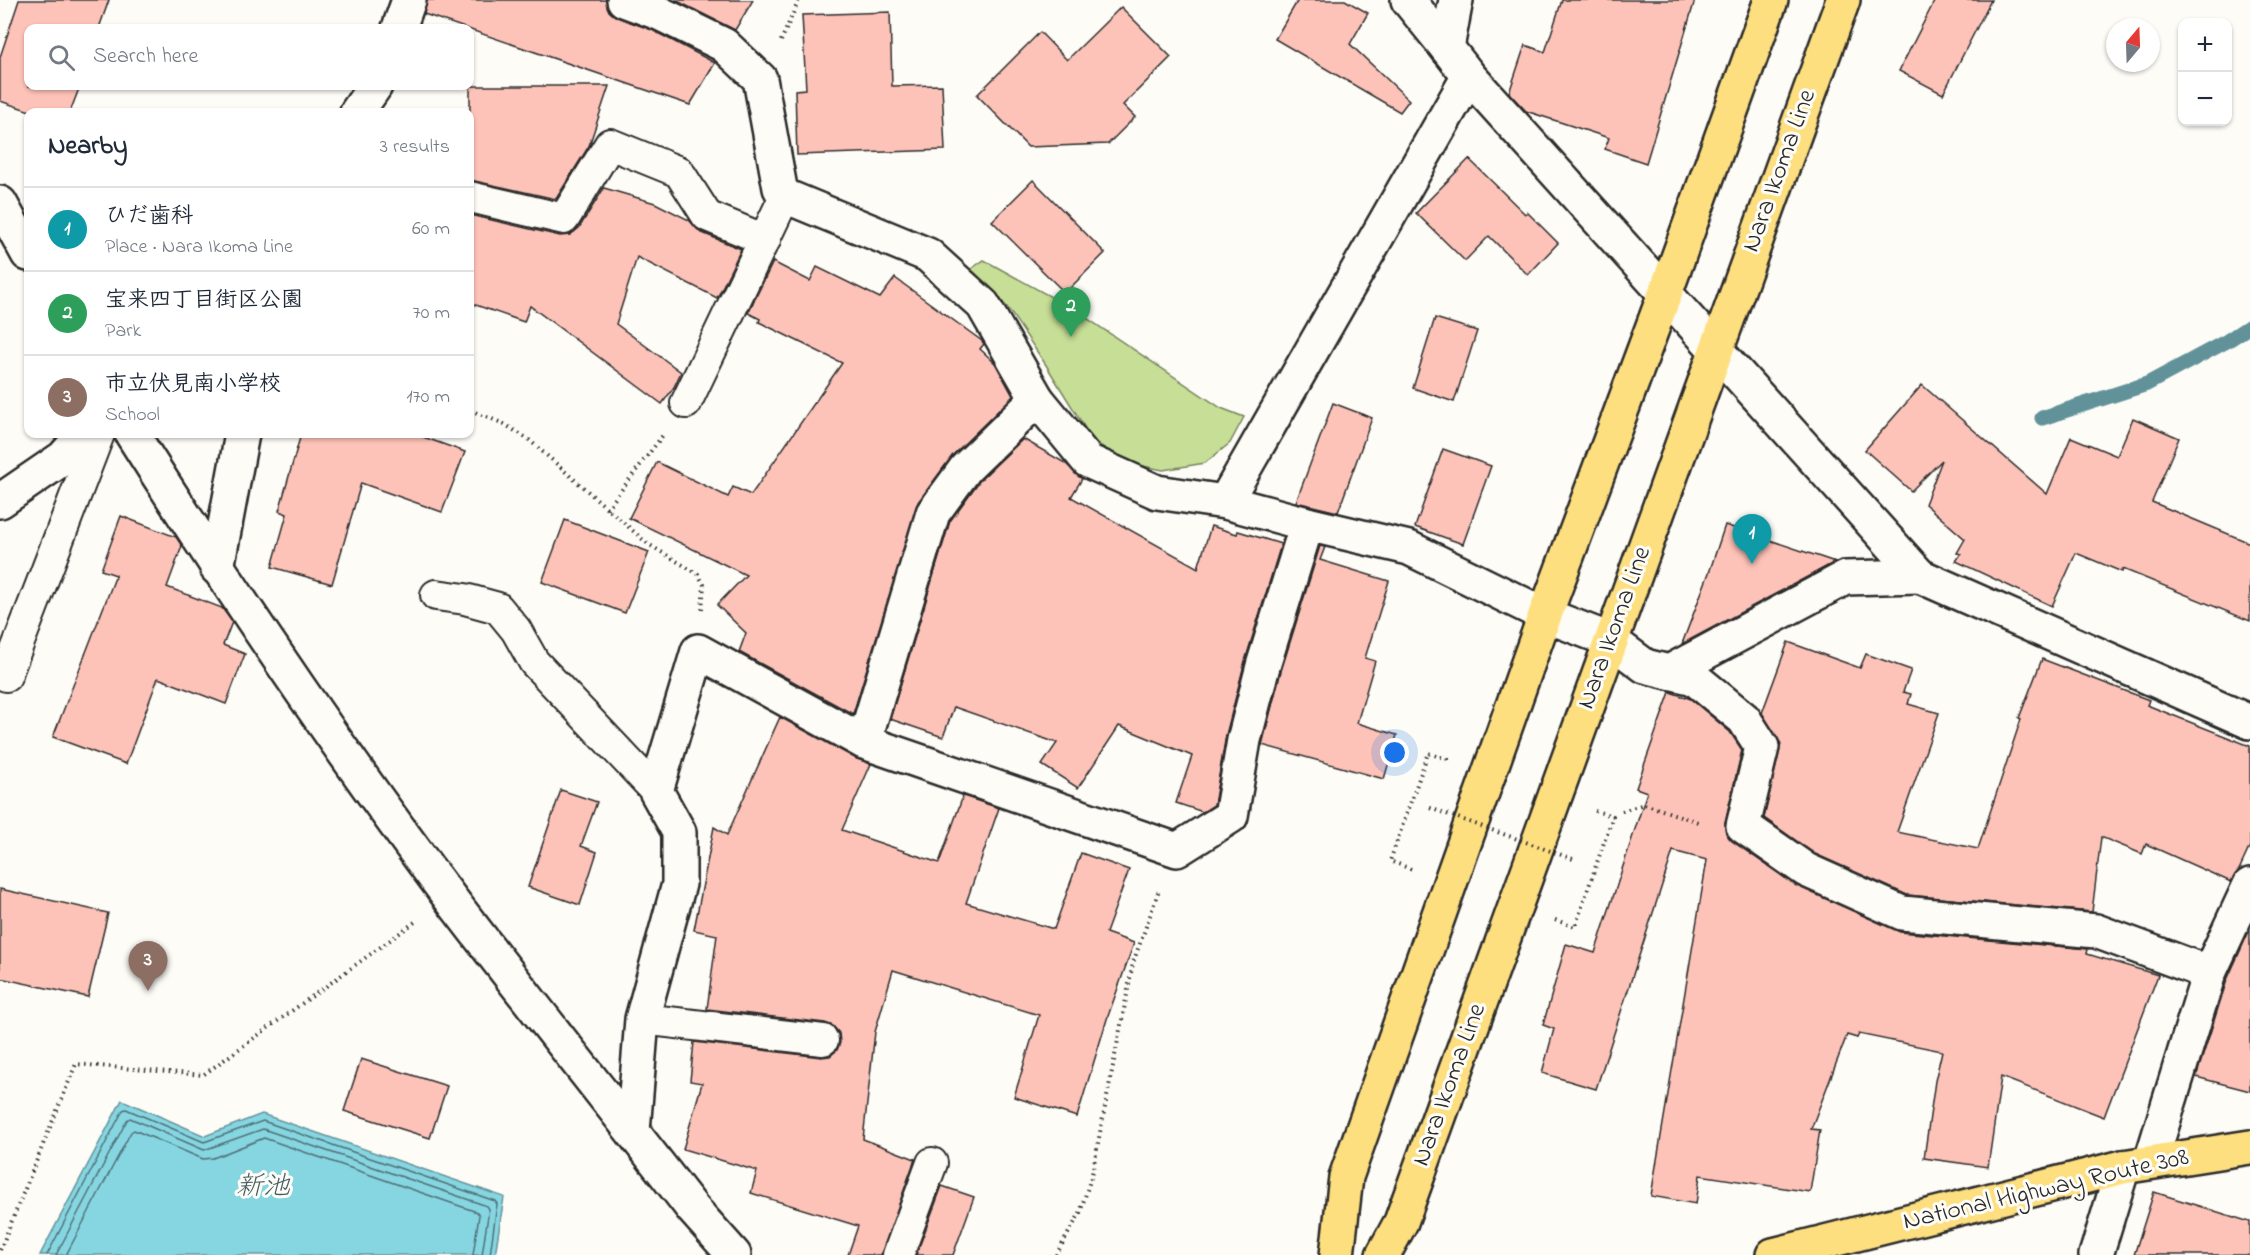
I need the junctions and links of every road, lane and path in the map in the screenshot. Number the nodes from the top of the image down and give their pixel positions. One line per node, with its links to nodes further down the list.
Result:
1 (410, 0): 7 (street)
2 (624, 0): 12 (street)
3 (1408, 0): 8 (street)
4 (1456, 0): 8 (street)
5 (1771, 0): 17 (main road)
6 (1843, 0): 18 (main road, Nara Ikoma Line)
7 (401, 24)
8 (1447, 48): 9 (street)
9 (1469, 76): 17 (street); 27 (street)
10 (372, 90): 11 (street)
11 (360, 108)
12 (785, 196): 15 (lane); 19 (street)
13 (474, 198): 15 (lane)
14 (0, 203): 16 (street)
15 (765, 240): 20 (lane)
16 (24, 247)
17 (1665, 294): 18 (street); 33 (main road)
18 (1715, 350): 31 (street); 34 (main road, Nara Ikoma Line)
19 (1037, 399): 27 (street); 39 (street)
20 (686, 403): 28 (path)
21 (474, 412): 28 (path)
22 (80, 438): 26 (street)
23 (97, 438): 37 (lane)
24 (135, 438): 30 (street)
25 (241, 438): 30 (street)
26 (0, 501)
27 (1225, 502): 29 (street)
28 (607, 509): 35 (path)
29 (1307, 524): 33 (street); 46 (street)
30 (217, 568): 50 (street)
31 (1920, 576): 36 (street); 38 (street)
32 (436, 596): 41 (lane)
33 (1545, 615): 34 (street); 63 (main road)
34 (1610, 640): 36 (street); 64 (main road, Nara Ikoma Line)
35 (698, 651): 39 (street); 41 (street)
36 (1669, 672): 45 (street)
37 (6, 676)
38 (2250, 722)
39 (864, 742): 46 (street)
40 (1443, 769): 48 (path)
41 (656, 791): 53 (street)
42 (1433, 798): 47 (path, bridge)
43 (1622, 811): 45 (path)
44 (1589, 820): 51 (path)
45 (1743, 826): 52 (street)
46 (1175, 850): 62 (path)
47 (1579, 850)
48 (1421, 873)
49 (2250, 885): 52 (street)
50 (449, 897): 55 (street); 59 (path)
51 (1557, 910)
52 (2209, 973): 58 (street)
53 (642, 1019): 54 (lane); 55 (street)
54 (823, 1040)
55 (633, 1131): 60 (street)
56 (2250, 1147): 58 (main road, National Highway Route 308)
57 (932, 1163): 61 (lane)
58 (2137, 1164): 65 (main road, National Highway Route 308); 66 (street)
59 (0, 1250)
60 (734, 1255)
61 (898, 1255)
62 (1056, 1255)
63 (1337, 1255)
64 (1383, 1255)
65 (1773, 1255)
66 (2096, 1255)

